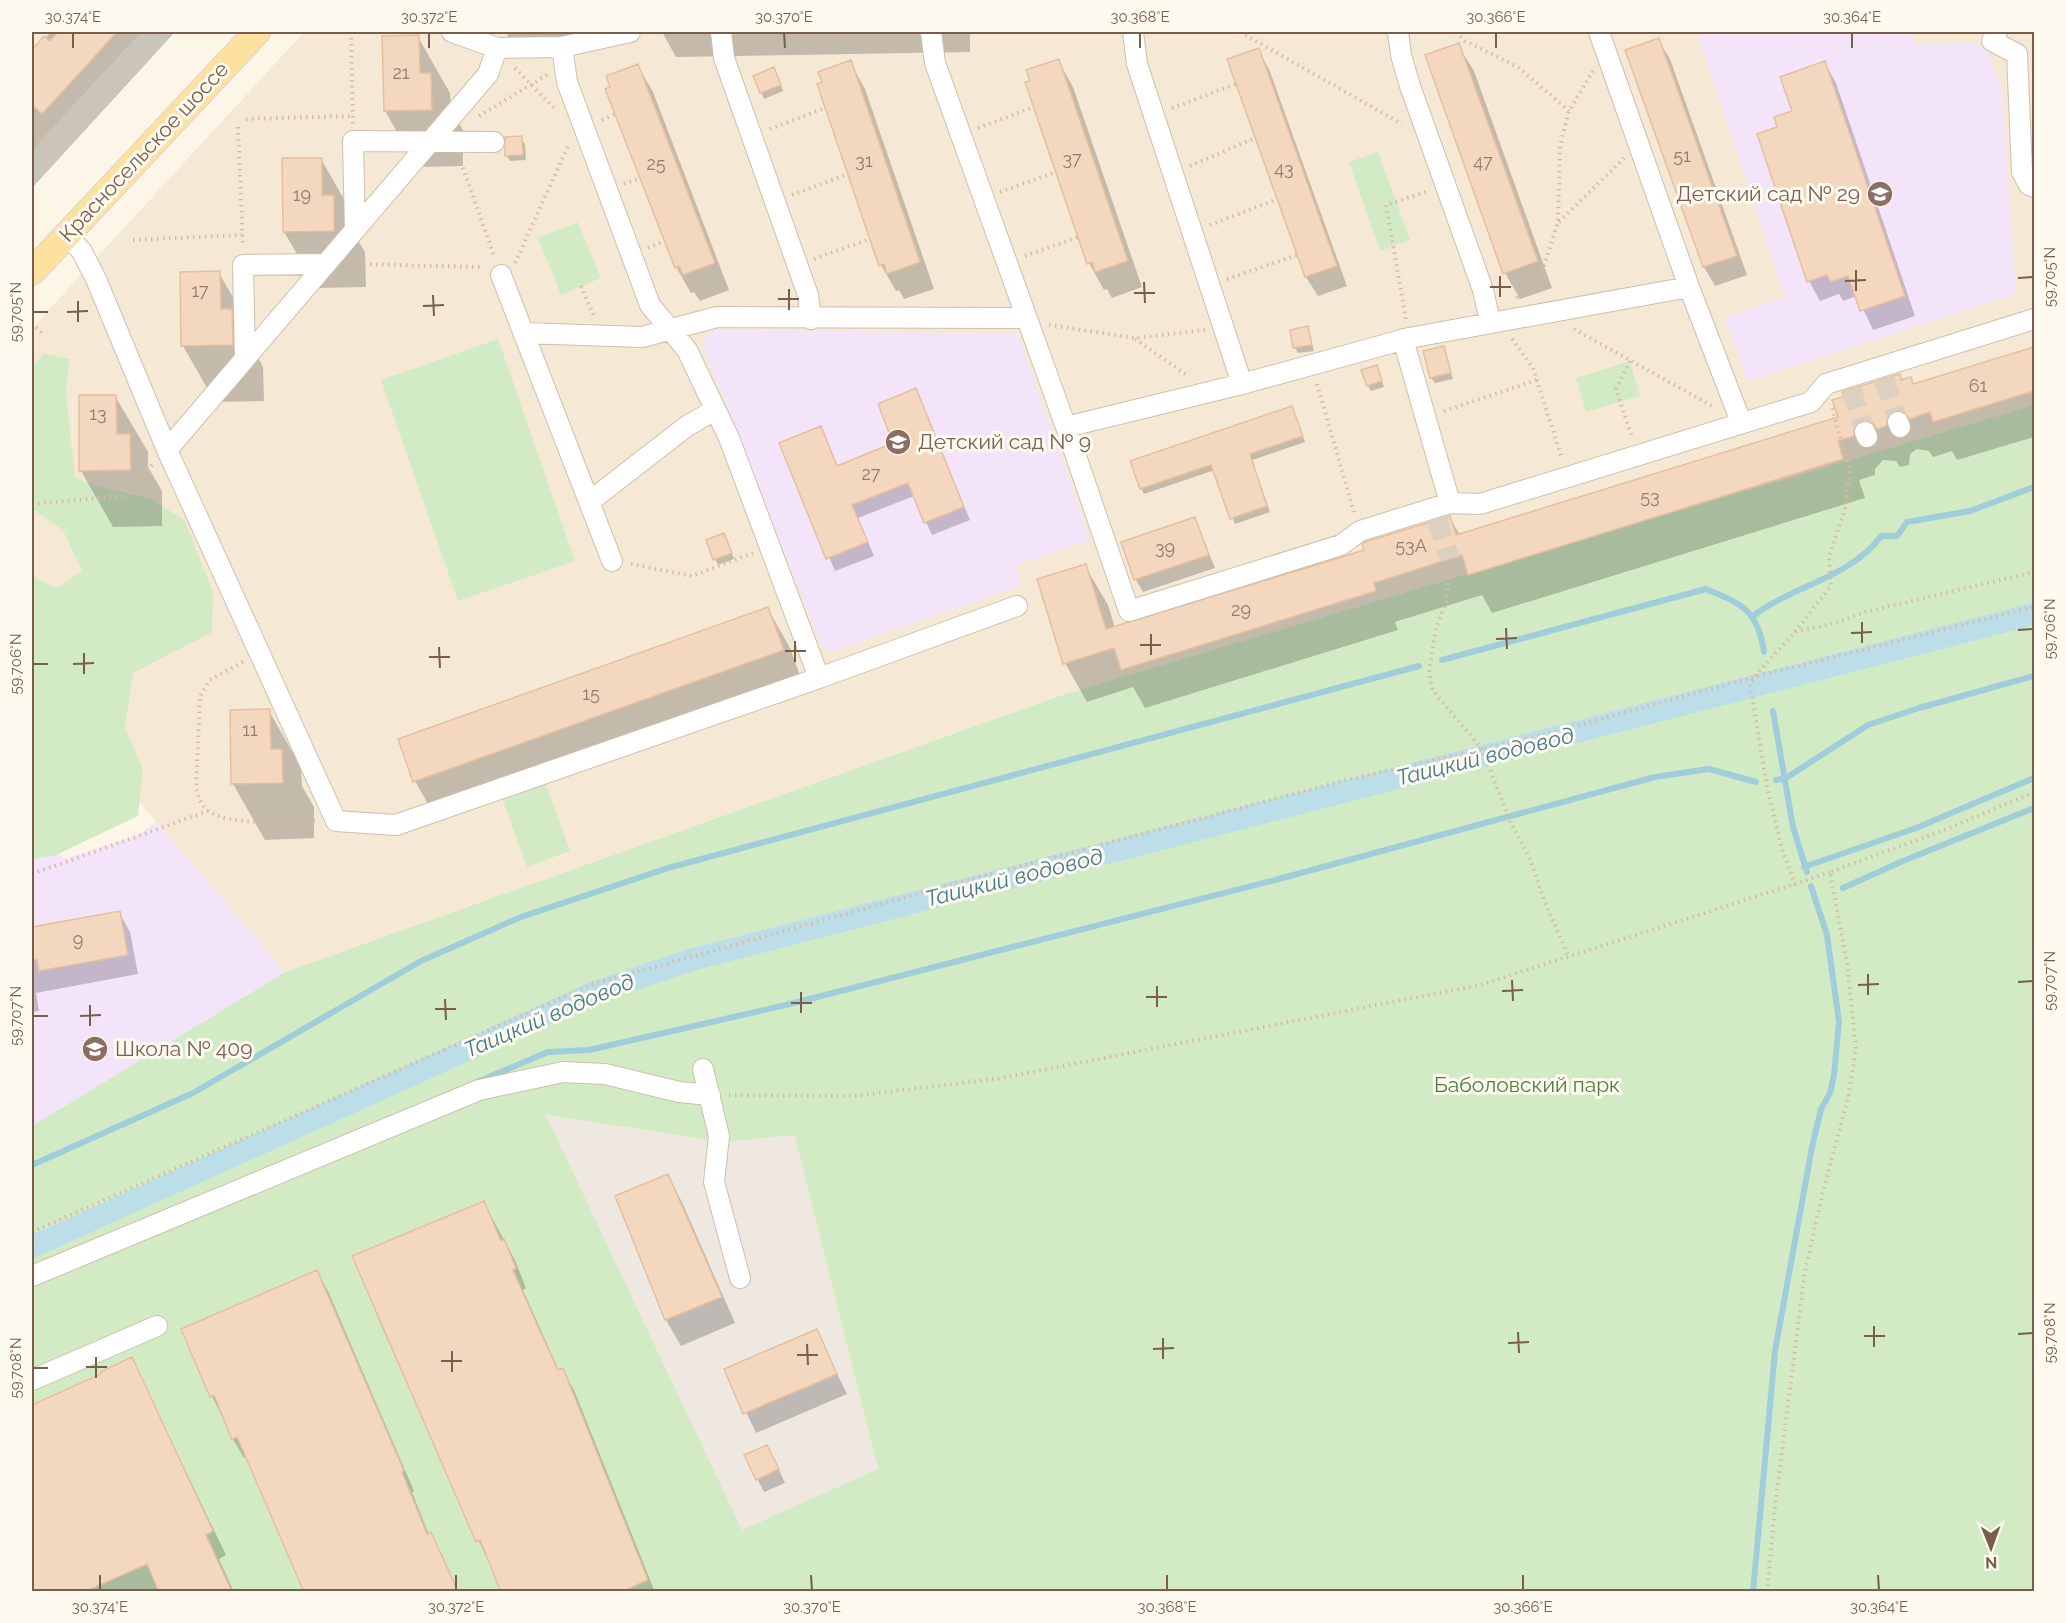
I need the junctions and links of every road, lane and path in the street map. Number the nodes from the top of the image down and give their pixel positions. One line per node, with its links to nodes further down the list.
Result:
1 (257, 32): 51 (main road, Красносельское шоссе)
2 (351, 32): 25 (path)
3 (452, 32): 15 (lane)
4 (630, 32): 13 (lane)
5 (721, 32): 31 (lane)
6 (931, 32): 30 (lane)
7 (1133, 32): 24 (lane)
8 (1240, 32): 28 (path)
9 (1398, 32): 69 (lane)
10 (1456, 32): 22 (path)
11 (1599, 32): 14 (lane)
12 (1988, 34): 16 (lane)
13 (562, 47): 15 (lane); 72 (lane)
14 (1604, 52): 22 (path); 37 (lane)
15 (502, 54): 19 (path); 35 (lane)
16 (2026, 54): 42 (lane)
17 (550, 73): 19 (path)
18 (1236, 84): 24 (path)
19 (531, 85): 23 (path); 27 (path)
20 (1034, 107): 30 (path)
21 (825, 108): 31 (path)
22 (1569, 111): 47 (path)
23 (560, 115)
24 (1154, 115): 41 (lane)
25 (352, 116): 26 (path); 33 (path)
26 (246, 119)
27 (472, 121)
28 (1399, 122)
29 (238, 127): 50 (path)
30 (960, 134): 44 (lane)
31 (752, 136): 46 (lane)
32 (1255, 138): 41 (path)
33 (353, 141): 35 (lane); 48 (lane)
34 (570, 141): 61 (path)
35 (430, 142): 36 (lane); 48 (lane)
36 (494, 142)
37 (1639, 144): 47 (path); 64 (lane)
38 (459, 156): 61 (path)
39 (1056, 172): 44 (path)
40 (848, 174): 46 (path)
41 (1173, 174): 49 (lane)
42 (2034, 187)
43 (1436, 188): 73 (path)
44 (982, 199): 56 (lane)
45 (1277, 200): 49 (path)
46 (775, 201): 60 (lane)
47 (1558, 222): 69 (path)
48 (355, 230): 58 (lane)
49 (1192, 232): 62 (lane)
50 (242, 235): 54 (path); 59 (path)
51 (66, 236): 57 (main road, Красносельское шоссе); 91 (lane)
52 (1078, 237): 56 (path)
53 (870, 239): 60 (path)
54 (133, 240)
55 (1297, 255): 62 (path)
56 (1005, 263): 67 (lane)
57 (34, 264)
58 (334, 264): 59 (lane); 61 (path); 78 (lane)
59 (243, 265): 78 (lane)
60 (798, 265): 65 (lane)
61 (500, 270): 74 (lane)
62 (1210, 285): 83 (lane)
63 (581, 286): 76 (path)
64 (1689, 287): 69 (lane); 88 (lane)
65 (811, 319): 67 (lane); 72 (lane)
66 (2034, 319): 84 (lane)
67 (1032, 320): 77 (path); 89 (lane)
68 (32, 323): 75 (path)
69 (1499, 325): 73 (lane); 81 (path)
70 (1571, 327): 79 (path)
71 (1210, 329): 77 (path)
72 (670, 330): 76 (lane); 85 (lane)
73 (1405, 332): 80 (lane); 95 (lane)
74 (524, 333): 76 (lane); 93 (lane)
75 (44, 335)
76 (602, 336)
77 (1135, 338): 82 (path)
78 (245, 358): 91 (lane)
79 (1630, 361): 87 (path); 90 (path)
80 (1312, 366): 83 (lane); 96 (path)
81 (1536, 380): 86 (path); 92 (path)
82 (1198, 383)
83 (1242, 384): 89 (lane)
84 (1826, 384): 88 (lane); 103 (path)
85 (715, 410): 93 (lane); 97 (lane)
86 (1440, 412)
87 (1723, 412)
88 (1741, 422): 95 (lane)
89 (1066, 427): 96 (lane)
90 (1632, 439)
91 (167, 450): 94 (path); 104 (lane)
92 (1563, 463)
93 (589, 502): 99 (lane)
94 (32, 504)
95 (1440, 510): 96 (lane)
96 (1360, 531)
97 (769, 546): 99 (path); 106 (lane)
98 (1450, 559): 107 (path)
99 (612, 561)
100 (2034, 572): 103 (path)
101 (1017, 606): 106 (lane)
102 (2034, 607): 105 (path)
103 (1795, 632): 105 (path)
104 (260, 653): 109 (path); 110 (lane)
105 (1754, 677): 107 (path); 113 (path)
106 (819, 678): 110 (lane)
107 (1482, 750): 114 (path); 117 (path)
108 (2034, 792): 111 (path)
109 (208, 811): 110 (path); 112 (path)
110 (336, 821)
111 (1830, 872): 113 (path); 122 (path)
112 (32, 874)
113 (1794, 884): 114 (path)
114 (1569, 958): 116 (path)
115 (703, 1069): 116 (lane)
116 (710, 1095): 118 (lane); 119 (lane)
117 (32, 1232)
118 (32, 1276)
119 (740, 1278)
120 (157, 1326): 121 (lane)
121 (32, 1380)
122 (1767, 1592)

